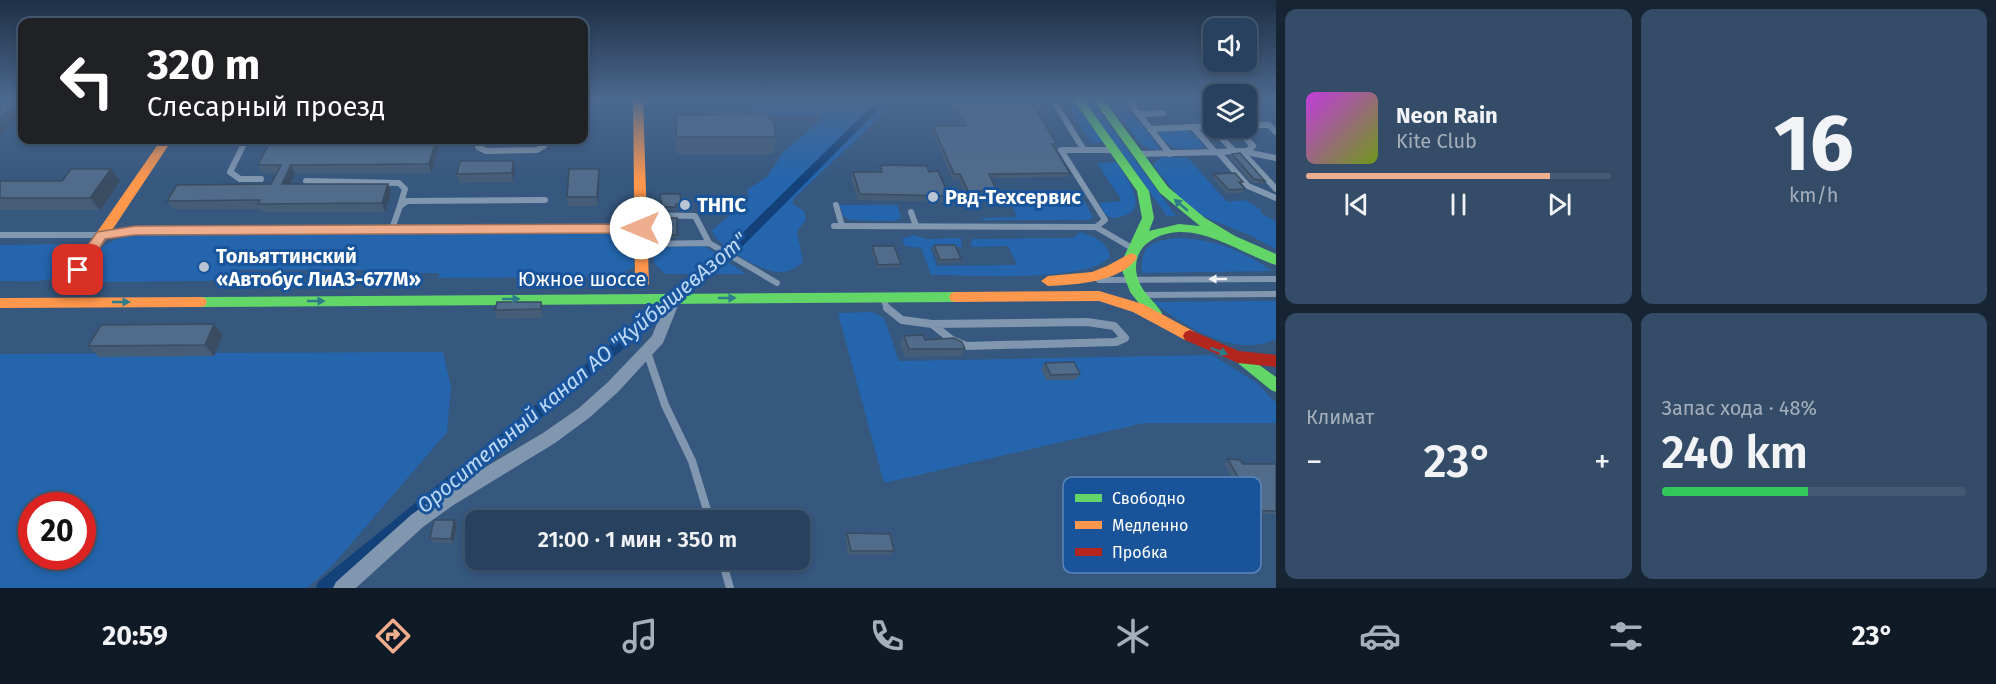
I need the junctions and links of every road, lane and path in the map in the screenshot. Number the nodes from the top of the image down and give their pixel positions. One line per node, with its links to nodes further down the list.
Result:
1 (639, 126): 30 (main road)
2 (1069, 126): 15 (lane)
3 (1097, 126): 16 (main road)
4 (1118, 126): 19 (main road)
5 (1148, 126): 8 (lane)
6 (1203, 126): 7 (lane)
7 (1193, 127): 8 (lane); 18 (lane)
8 (1150, 129): 20 (lane)
9 (1224, 138): 17 (lane)
10 (1246, 138): 17 (lane)
11 (163, 144): 35 (main road)
12 (244, 144): 22 (lane)
13 (478, 144): 14 (lane)
14 (545, 144)
15 (1084, 150): 16 (lane); 32 (lane)
16 (1114, 150): 39 (main road)
17 (1237, 151): 18 (lane); 21 (lane); 24 (lane)
18 (1216, 152): 20 (lane); 25 (lane)
19 (1138, 154): 20 (lane); 36 (main road, one-way to 19)
20 (1170, 154)
21 (1276, 158)
22 (261, 179)
23 (306, 181): 28 (lane)
24 (1276, 189)
25 (1276, 198)
26 (545, 200): 28 (lane)
27 (836, 205): 31 (lane)
28 (400, 206): 33 (lane)
29 (911, 212): 31 (lane)
30 (641, 222): 33 (lane); 37 (lane); 38 (main road)
31 (916, 226): 32 (lane)
32 (1096, 227): 39 (lane)
33 (392, 229): 35 (lane)
34 (0, 235): 35 (lane)
35 (101, 235): 48 (main road)
36 (1235, 241): 39 (main road); 40 (main road)
37 (709, 243): 38 (lane); 46 (lane)
38 (641, 244): 47 (main road)
39 (1134, 250): 42 (main road); 43 (main road, Южное шоссе)
40 (1276, 260)
41 (1276, 279): 43 (lane, one-way to 43)
42 (1073, 280): 43 (lane); 44 (main road)
43 (1132, 280): 50 (main road, Южное шоссе)
44 (1037, 281)
45 (754, 283): 46 (main road)
46 (782, 283)
47 (641, 284)
48 (67, 288)
49 (1276, 294): 50 (lane)
50 (1141, 295): 51 (lane); 55 (main road, Южное шоссе)
51 (1099, 296): 52 (main road, Южное шоссе); 55 (main road, Южное шоссе)
52 (882, 297): 53 (main road, Южное шоссе, one-way to 52); 56 (lane)
53 (674, 298): 54 (main road, Южное шоссе, one-way to 53); 57 (street)
54 (0, 303)
55 (1160, 319): 58 (main road, Южное шоссе, one-way to 58)
56 (932, 324): 56 (lane)
57 (647, 352): 61 (lane); 63 (street)
58 (1244, 360): 59 (main road, Южное шоссе); 60 (main road)
59 (1276, 361)
60 (1276, 386)
61 (707, 510)
62 (725, 570): 64 (lane)
63 (347, 586)
64 (730, 588)

